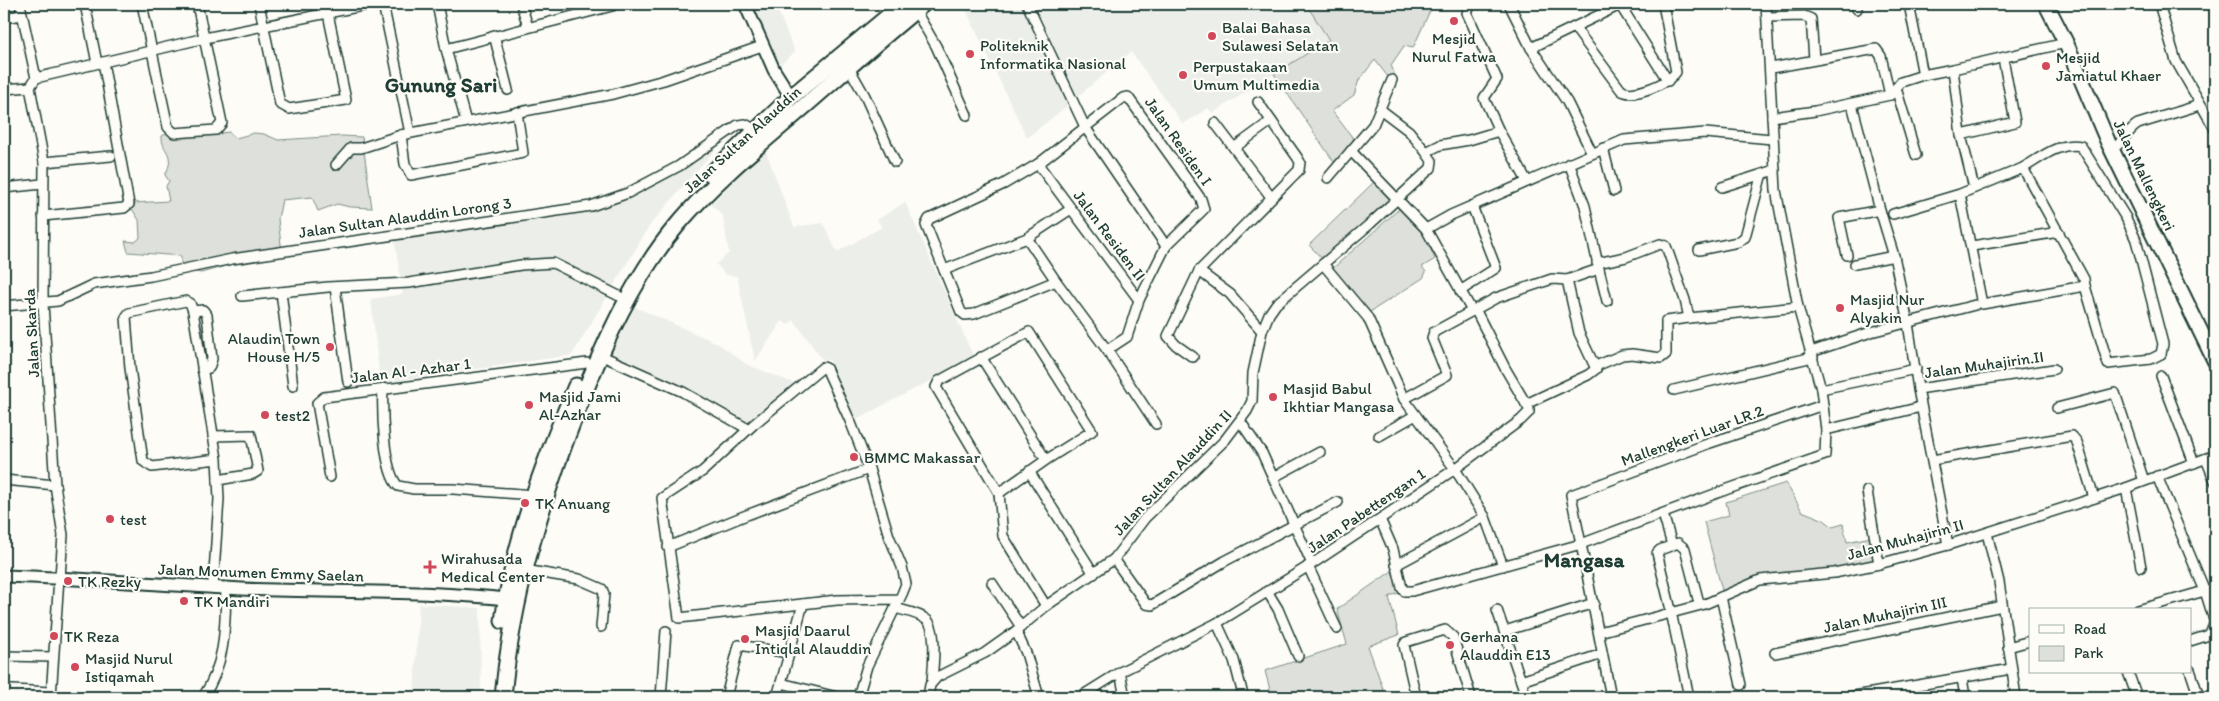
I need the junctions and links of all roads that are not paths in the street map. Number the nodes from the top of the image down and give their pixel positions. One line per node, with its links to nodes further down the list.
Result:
1 (20, 4): 23 (street)
2 (85, 4): 38 (street)
3 (142, 4): 35 (street)
4 (197, 4): 30 (street)
5 (259, 4): 26 (street)
6 (372, 4): 22 (street)
7 (384, 4): 65 (street)
8 (437, 4): 34 (street)
9 (521, 4): 27 (street)
10 (613, 4): 27 (street)
11 (745, 4): 32 (street)
12 (1027, 4): 61 (street)
13 (1471, 4): 64 (street)
14 (1509, 4): 33 (street)
15 (1621, 4): 28 (street); 45 (street)
16 (1663, 4): 45 (street)
17 (1766, 4): 24 (street)
18 (1909, 4): 42 (street)
19 (2046, 4): 31 (main road, Jalan Mallengkeri)
20 (2159, 4): 53 (street)
21 (914, 6): 39 (highway, Jalan Sultan Alauddin); 50 (highway, Jalan Sultan Alauddin); 56 (street)
22 (327, 8): 26 (street); 26 (street)
23 (22, 15): 25 (street); 43 (street)
24 (1767, 17): 37 (street); 40 (street)
25 (4, 18)
26 (264, 26): 30 (street)
27 (528, 27): 29 (street)
28 (1575, 28): 33 (street); 45 (street)
29 (494, 35): 34 (street); 48 (street)
30 (205, 38): 35 (street); 35 (street)
31 (2066, 43): 36 (street); 70 (main road, Jalan Mallengkeri)
32 (762, 46): 50 (street); 55 (street)
33 (1531, 48): 73 (street)
34 (446, 49): 59 (street)
35 (152, 51): 38 (street)
36 (2003, 58): 41 (street); 66 (street)
37 (1814, 59): 40 (street); 49 (street)
38 (100, 63): 43 (street); 100 (street)
39 (848, 66): 77 (street); 83 (highway, Jalan Sultan Alauddin)
40 (1771, 68): 57 (street)
41 (1953, 69): 42 (street); 66 (street)
42 (1923, 75): 49 (street)
43 (36, 78): 46 (street)
44 (1392, 80): 54 (street)
45 (1668, 81)
46 (30, 87): 47 (street); 76 (street, Jalan Skarda)
47 (4, 89)
48 (508, 90)
49 (1893, 91): 52 (street); 74 (street)
50 (791, 97): 63 (highway, Jalan Sultan Alauddin)
51 (1258, 102): 58 (street)
52 (1852, 104): 57 (street); 97 (street)
53 (2200, 105): 62 (street); 70 (street)
54 (1380, 109): 71 (street); 72 (street)
55 (517, 112): 59 (street); 65 (street)
56 (967, 114)
57 (1772, 117): 67 (street)
58 (1271, 121): 68 (street); 93 (street)
59 (466, 122): 65 (street)
60 (1215, 123): 68 (street)
61 (1085, 127): 79 (street); 105 (street); 105 (street, Jalan Residen I)
62 (2215, 129)
63 (756, 130): 83 (highway, Jalan Sultan Alauddin); 125 (street, Jalan Sultan Alauddin Lorong 3)
64 (1499, 131): 72 (street); 86 (street)
65 (406, 134): 80 (street)
66 (1961, 135): 90 (street)
67 (1772, 139): 69 (street); 82 (street)
68 (1234, 148): 93 (street)
69 (1603, 148): 73 (street); 91 (street)
70 (2112, 149): 99 (main road, Jalan Mallengkeri)
71 (1352, 151): 85 (street); 94 (street)
72 (1426, 152): 94 (street, Jalan Sultan Alauddin II)
73 (1592, 153): 78 (street)
74 (1916, 155)
75 (111, 156): 76 (street)
76 (44, 162): 87 (street, Jalan Skarda)
77 (895, 162)
78 (1569, 163): 86 (street); 112 (street)
79 (1038, 164): 96 (street, Jalan Residen II); 113 (street)
80 (336, 165)
81 (2023, 168): 90 (street); 101 (street); 103 (street)
82 (1775, 170): 84 (street); 128 (street)
83 (715, 177): 122 (highway, Jalan Sultan Alauddin); 135 (highway, Jalan Sultan Alauddin)
84 (1761, 177): 88 (street); 107 (street)
85 (1328, 178)
86 (1527, 181): 95 (street)
87 (42, 184): 89 (street); 100 (street, Jalan Skarda)
88 (1722, 187)
89 (4, 188)
90 (1974, 188): 92 (street)
91 (1614, 192)
92 (1960, 194): 98 (street); 106 (street)
93 (1271, 197): 114 (street)
94 (1397, 198): 102 (street); 110 (street, Jalan Sultan Alauddin II)
95 (1472, 206): 102 (street); 119 (street)
96 (1072, 209): 104 (street); 123 (street, Jalan Residen II)
97 (1880, 210): 108 (street); 109 (street)
98 (1893, 214)
99 (2144, 215): 101 (street); 138 (main road, Jalan Mallengkeri)
100 (43, 216): 125 (street, Jalan Skarda)
101 (2129, 224): 117 (street)
102 (1426, 229): 119 (street)
103 (2059, 232): 106 (street); 117 (street)
104 (1027, 238): 113 (street); 116 (street)
105 (1166, 246): 123 (street, Jalan Residen II)
106 (1972, 246): 117 (street)
107 (1699, 250)
108 (1847, 255)
109 (1894, 256): 111 (street); 131 (street)
110 (1323, 264): 132 (street, Jalan Sultan Alauddin II); 150 (street)
111 (1855, 264)
112 (1598, 266): 115 (street); 124 (street); 130 (street)
113 (944, 270): 116 (street)
114 (1199, 271): 132 (street); 137 (street)
115 (1567, 280): 129 (street); 140 (street)
116 (1056, 281): 133 (street)
117 (2085, 286)
118 (335, 287): 120 (street); 122 (street); 144 (street)
119 (1460, 291): 129 (street)
120 (281, 292): 121 (street); 145 (street)
121 (242, 296)
122 (619, 296): 139 (highway, Jalan Sultan Alauddin)
123 (1139, 300): 133 (street)
124 (1607, 301)
125 (43, 304): 126 (street); 179 (street, Jalan Skarda)
126 (4, 306)
127 (1975, 306): 131 (street)
128 (1798, 307): 130 (street); 134 (street)
129 (1474, 310): 150 (street); 151 (street)
130 (1689, 318): 140 (street)
131 (1908, 323): 134 (street); 141 (street)
132 (1262, 331): 156 (street, Jalan Sultan Alauddin II)
133 (1107, 350): 157 (street)
134 (1812, 354): 147 (street); 149 (street)
135 (600, 355): 158 (street); 201 (highway, Jalan Sultan Alauddin)
136 (981, 357): 166 (street); 166 (street); 182 (street)
137 (1193, 357)
138 (2215, 361)
139 (586, 363): 146 (street, Jalan Al - Azhar 1); 183 (highway, Jalan Sultan Alauddin)
140 (1596, 366): 151 (street)
141 (1916, 369): 147 (street); 148 (street)
142 (2054, 369): 148 (street, Jalan Muhajirin.II)
143 (2161, 376): 168 (street)
144 (348, 382)
145 (293, 386)
146 (383, 388): 173 (street, Jalan Al - Azhar 1); 183 (street)
147 (1821, 388): 152 (street)
148 (1918, 389): 153 (street)
149 (1674, 390)
150 (1404, 400): 155 (street)
151 (1526, 404): 170 (street, Jalan Pabettengan 1)
152 (1823, 405): 159 (street); 191 (street, Mallengkeri Luar LR.2)
153 (1921, 407): 159 (street); 167 (street)
154 (2057, 408): 177 (street)
155 (1414, 416): 161 (street); 170 (street)
156 (1240, 421): 174 (street); 195 (street, Jalan Sultan Alauddin II)
157 (1156, 424)
158 (748, 429): 169 (street); 194 (street)
159 (1826, 430): 186 (street)
160 (214, 436): 164 (street); 164 (street); 176 (street)
161 (1379, 436)
162 (1320, 452): 174 (street)
163 (2215, 455): 165 (street, Jalan Muhajirin II)
164 (217, 459): 176 (street)
165 (2206, 459): 168 (street, Jalan Muhajirin II); 178 (street)
166 (1046, 460): 171 (street)
167 (1932, 460): 184 (street); 193 (street)
168 (2194, 463): 172 (street, Jalan Muhajirin II)
169 (869, 469): 194 (street); 213 (street)
170 (1454, 469): 187 (street); 188 (street, Jalan Pabettengan 1)
171 (1029, 471): 182 (street); 202 (street)
172 (2157, 476): 177 (street, Jalan Muhajirin II); 210 (street)
173 (330, 477)
174 (1274, 477): 189 (street)
175 (4, 480): 179 (street)
176 (218, 480): 206 (street)
177 (2144, 481): 180 (street, Jalan Muhajirin II)
178 (2215, 481)
179 (56, 484): 204 (street, Jalan Skarda)
180 (2126, 488): 184 (street, Jalan Muhajirin II); 200 (street)
181 (1867, 491): 196 (street)
182 (999, 493): 217 (street)
183 (534, 495): 212 (highway, Jalan Sultan Alauddin)
184 (2094, 498): 190 (street, Jalan Muhajirin II)
185 (1338, 502): 189 (street)
186 (1663, 514): 191 (street); 192 (street)
187 (1485, 517): 198 (street); 199 (street)
188 (1380, 519): 197 (street, Jalan Pabettengan 1); 198 (street)
189 (1296, 526): 195 (street); 197 (street)
190 (1987, 533): 193 (street, Jalan Muhajirin II); 218 (street)
191 (1581, 544): 199 (street); 214 (street)
192 (1672, 545): 215 (street); 222 (street)
193 (1948, 545): 196 (street, Jalan Muhajirin II)
194 (668, 547): 216 (street)
195 (1114, 559): 202 (street, Jalan Sultan Alauddin II)
196 (1879, 564): 211 (street, Jalan Muhajirin II)
197 (1310, 565): 209 (street, Jalan Pabettengan 1); 226 (street)
198 (1396, 565): 199 (street)
199 (1503, 566)
200 (2141, 567)
201 (524, 570): 212 (highway, Jalan Sultan Alauddin); 224 (street)
202 (1094, 574): 217 (street, Jalan Sultan Alauddin II)
203 (4, 576): 204 (street, Jalan Monumen Emmy Saelan)
204 (60, 577): 206 (street, Jalan Monumen Emmy Saelan); 238 (street, Jalan Skarda)
205 (992, 583): 225 (street)
206 (213, 587): 207 (street, Jalan Monumen Emmy Saelan)
207 (226, 587): 212 (street, Jalan Monumen Emmy Saelan); 253 (street)
208 (2215, 588): 210 (street)
209 (1267, 591): 223 (street, Jalan Pabettengan 1); 237 (street)
210 (2205, 591): 220 (street); 230 (street)
211 (1721, 597): 222 (street, Jalan Muhajirin II); 247 (street)
212 (511, 599): 254 (highway, Jalan Sultan Alauddin); 255 (highway, Jalan Sultan Alauddin)
213 (900, 599): 216 (street); 219 (street)
214 (1594, 603): 228 (street); 229 (street)
215 (1699, 603)
216 (803, 604): 233 (street)
217 (1046, 606): 225 (street, Jalan Sultan Alauddin II)
218 (2002, 606): 232 (street); 234 (street, Jalan Muhajirin III)
219 (895, 608): 245 (street); 260 (street)
220 (2145, 608)
221 (1498, 610): 228 (street)
222 (1671, 611): 229 (street, Jalan Muhajirin II); 268 (street)
223 (1216, 623): 240 (street, Jalan Pabettengan 1); 250 (street)
224 (601, 627)
225 (1018, 629): 245 (street, Jalan Sultan Alauddin II); 262 (street)
226 (1337, 629)
227 (666, 631): 256 (street)
228 (1505, 631): 244 (street)
229 (1598, 632): 235 (street)
230 (2192, 640)
231 (2029, 641): 232 (street)
232 (2008, 647): 239 (street)
233 (789, 653): 246 (street); 257 (street)
234 (1775, 653)
235 (1602, 654): 244 (street); 251 (street)
236 (4, 656): 238 (street)
237 (1298, 656)
238 (54, 657): 249 (street, Jalan Skarda)
239 (2012, 669): 243 (street); 272 (street)
240 (1120, 672): 263 (street, Jalan Pabettengan 1); 264 (street)
241 (2129, 674): 273 (street)
242 (2191, 674): 274 (street)
243 (1962, 678): 248 (street); 271 (street)
244 (1521, 681): 267 (street)
245 (932, 682): 261 (street)
246 (781, 683): 258 (street); 259 (street)
247 (1741, 685)
248 (1911, 687): 269 (street); 270 (street)
249 (51, 694): 252 (street)
250 (1243, 695)
251 (1608, 696)
252 (9, 697)
253 (203, 697)
254 (493, 697)
255 (503, 697)
256 (661, 697)
257 (726, 697)
258 (777, 697)
259 (837, 697)
260 (858, 697)
261 (928, 697)
262 (1039, 697)
263 (1080, 697)
264 (1124, 697)
265 (1416, 697): 266 (street)
266 (1471, 697)
267 (1526, 697)
268 (1689, 697)
269 (1849, 697)
270 (1912, 697)
271 (1965, 697)
272 (2016, 697)
273 (2137, 697)
274 (2198, 697)

